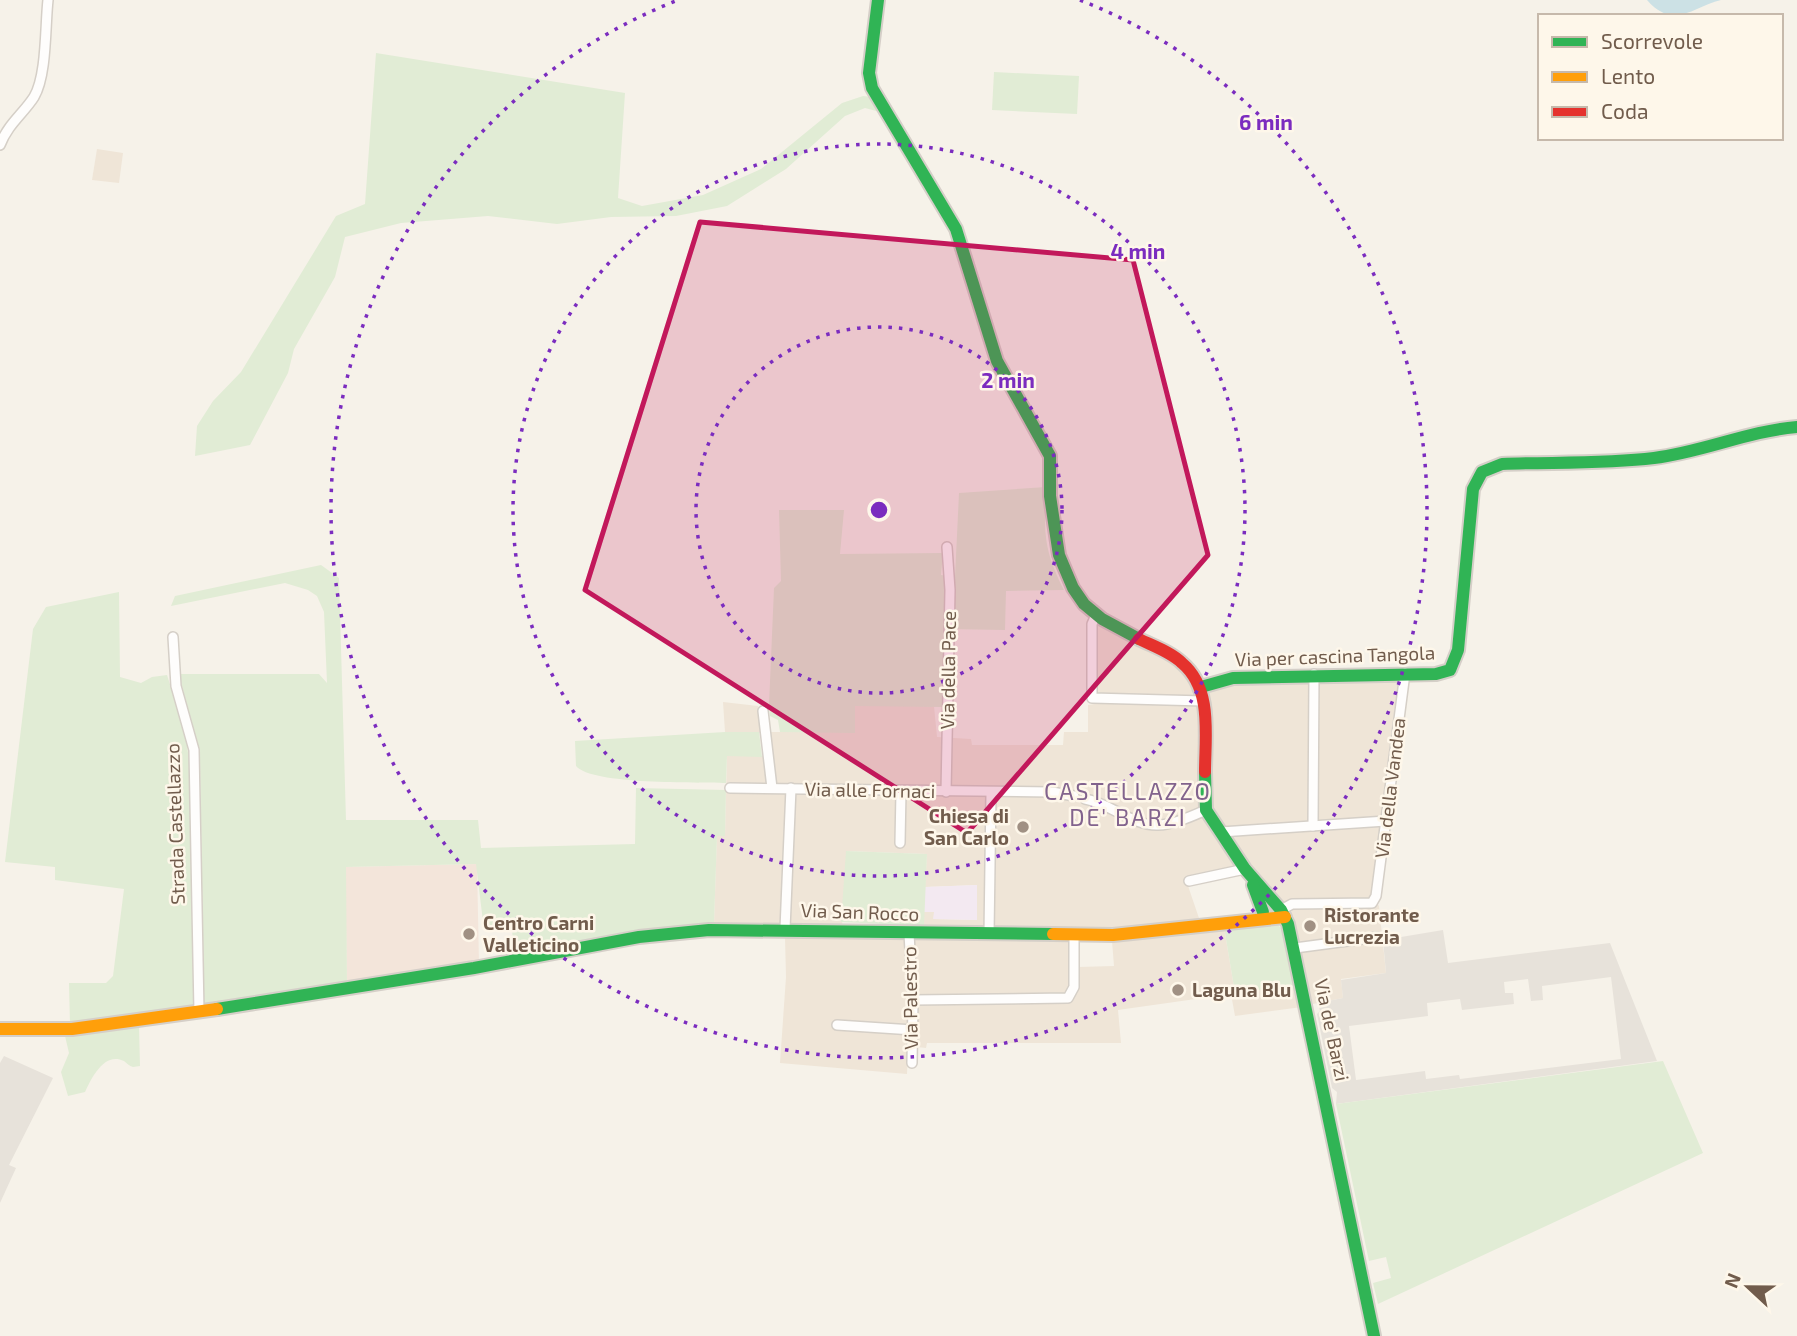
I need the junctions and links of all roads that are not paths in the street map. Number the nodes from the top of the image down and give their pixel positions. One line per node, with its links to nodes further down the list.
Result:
1 (48, 0): 3 (street)
2 (878, 0): 6 (street)
3 (0, 145)
4 (1797, 427): 8 (street, Via per cascina Tangola)
5 (947, 548): 17 (street, Via della Pace)
6 (1096, 615): 10 (street); 11 (street)
7 (173, 637): 37 (street, Strada Castellazzo)
8 (1405, 673): 9 (street, Via per cascina Tangola); 22 (street, Via della Vandea)
9 (1314, 674): 10 (street, Via per cascina Tangola); 23 (street)
10 (1202, 687): 11 (street)
11 (1204, 701): 21 (street)
12 (763, 711): 14 (street)
13 (730, 788): 14 (street, Via alle Fornaci)
14 (772, 788): 15 (street, Via alle Fornaci)
15 (790, 788): 16 (street, Via alle Fornaci); 30 (street, Via alle Fornaci)
16 (901, 791): 17 (street, Via alle Fornaci); 25 (street)
17 (946, 792): 18 (street, Via alle Fornaci)
18 (991, 794): 19 (street, Via alle Fornaci); 32 (street)
19 (1074, 796)
20 (1086, 799): 21 (street)
21 (1206, 810): 24 (street)
22 (1386, 821): 23 (street); 28 (street, Via della Vandea)
23 (1313, 826): 24 (street)
24 (1221, 832): 26 (street)
25 (900, 842)
26 (1245, 869): 27 (street); 28 (street); 29 (street)
27 (1189, 881)
28 (1280, 909): 29 (street, Via San Rocco); 35 (street, Via de' Barzi)
29 (1258, 916): 33 (street, Via San Rocco)
30 (785, 929): 31 (street, Via San Rocco); 37 (street, Via San Rocco)
31 (909, 934): 32 (street, Via San Rocco); 36 (street, Via Palestro)
32 (989, 934): 33 (street, Via San Rocco)
33 (1074, 935): 36 (street)
34 (1378, 937): 35 (street)
35 (1295, 948): 42 (street, Via de' Barzi)
36 (913, 1000): 40 (street, Via Palestro)
37 (199, 1012): 39 (street)
38 (836, 1025): 40 (street)
39 (0, 1029)
40 (913, 1030): 41 (street, Via Palestro)
41 (912, 1063)
42 (1374, 1336)

